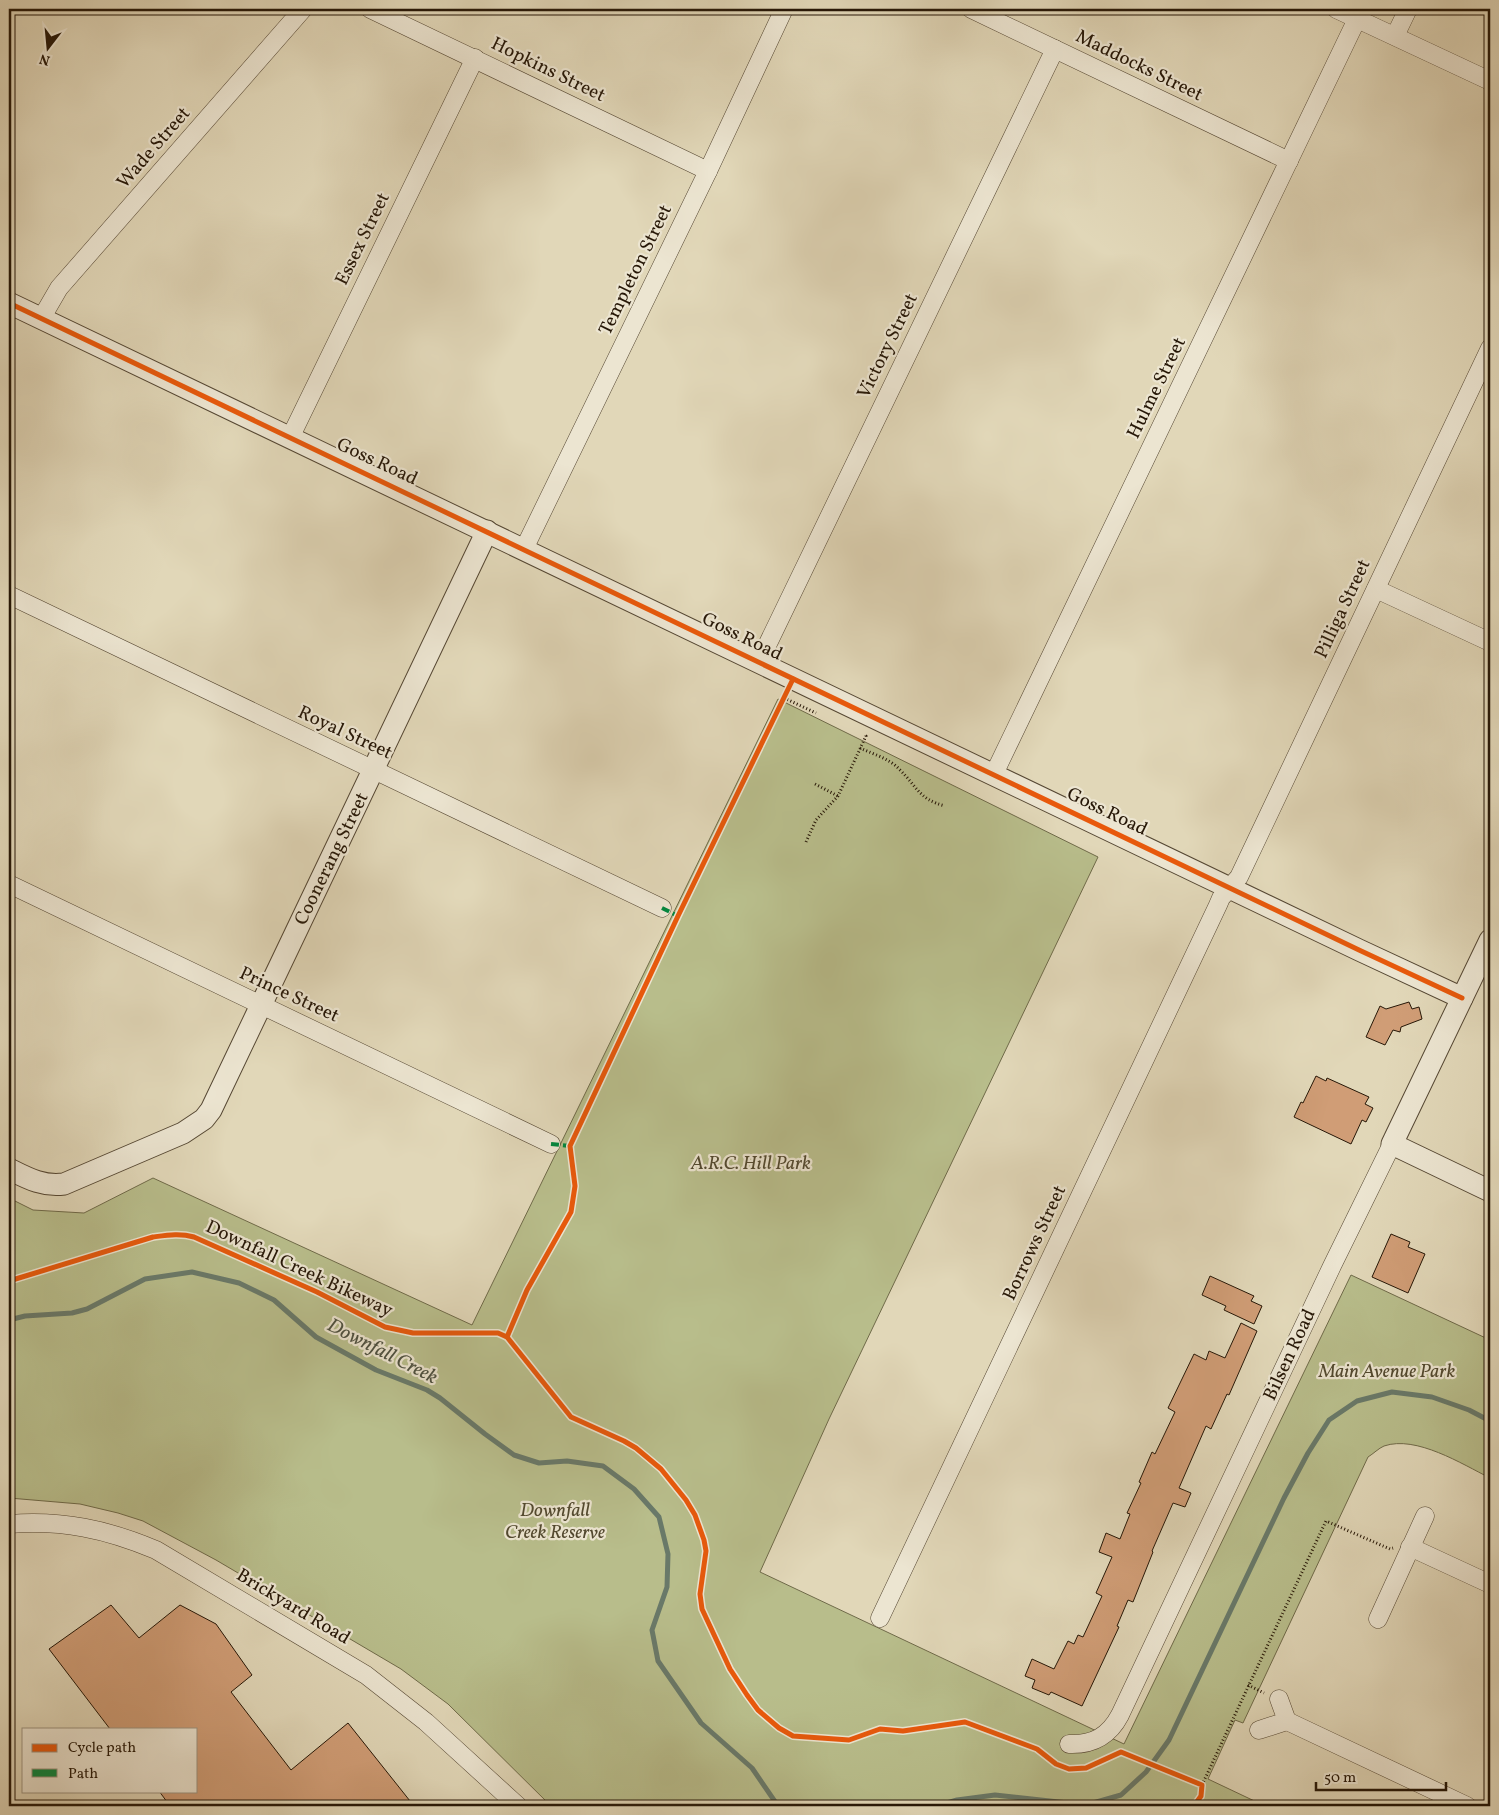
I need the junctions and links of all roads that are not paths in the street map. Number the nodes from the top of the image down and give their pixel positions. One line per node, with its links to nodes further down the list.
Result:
1 (303, 9): 15 (street, Wade Street)
2 (370, 9): 10 (street, Hopkins Street)
3 (784, 9): 13 (street, Templeton Street)
4 (970, 9): 9 (street, Maddocks Street)
5 (1336, 9): 7 (street)
6 (1408, 9): 8 (street)
7 (1357, 19): 8 (street); 12 (street, Hulme Street)
8 (1395, 36): 11 (street)
9 (1054, 49): 12 (street, Maddocks Street); 23 (street, Victory Street)
10 (474, 58): 13 (street, Hopkins Street); 17 (street, Essex Street)
11 (1490, 82)
12 (1289, 162): 25 (street, Hulme Street)
13 (708, 171): 19 (street, Templeton Street)
14 (9, 303): 15 (street, Goss Road)
15 (41, 319): 17 (street, Goss Road)
16 (1490, 348): 20 (street, Pilliga Street)
17 (290, 438): 18 (street, Goss Road)
18 (487, 531): 19 (street, Goss Road); 24 (street, Coonerang Street)
19 (524, 550): 23 (street, Goss Road)
20 (1376, 589): 22 (street); 27 (street, Pilliga Street)
21 (9, 595): 24 (street, Royal Street)
22 (1490, 642)
23 (759, 662): 25 (street, Goss Road)
24 (374, 770): 28 (street, Royal Street); 31 (street, Coonerang Street)
25 (994, 774): 27 (street, Goss Road)
26 (9, 884): 31 (street, Prince Street)
27 (1231, 888): 30 (street, Goss Road); 40 (street, Borrows Street)
28 (662, 908)
29 (1490, 940): 30 (street, Bilsen Road)
30 (1462, 998): 33 (street, Bilsen Road)
31 (262, 1005): 32 (street, Prince Street); 34 (street, Coonerang Street)
32 (551, 1144)
33 (1392, 1144): 35 (street); 45 (street, Bilsen Road)
34 (9, 1169)
35 (1490, 1191)
36 (1425, 1516): 38 (street)
37 (9, 1524): 46 (street, Brickyard Road)
38 (1410, 1547): 39 (street); 41 (street)
39 (1490, 1584)
40 (880, 1618)
41 (1378, 1618)
42 (1279, 1699): 43 (street)
43 (1287, 1721): 44 (street); 47 (street)
44 (1259, 1730)
45 (1069, 1744)
46 (518, 1806)
47 (1467, 1806)

